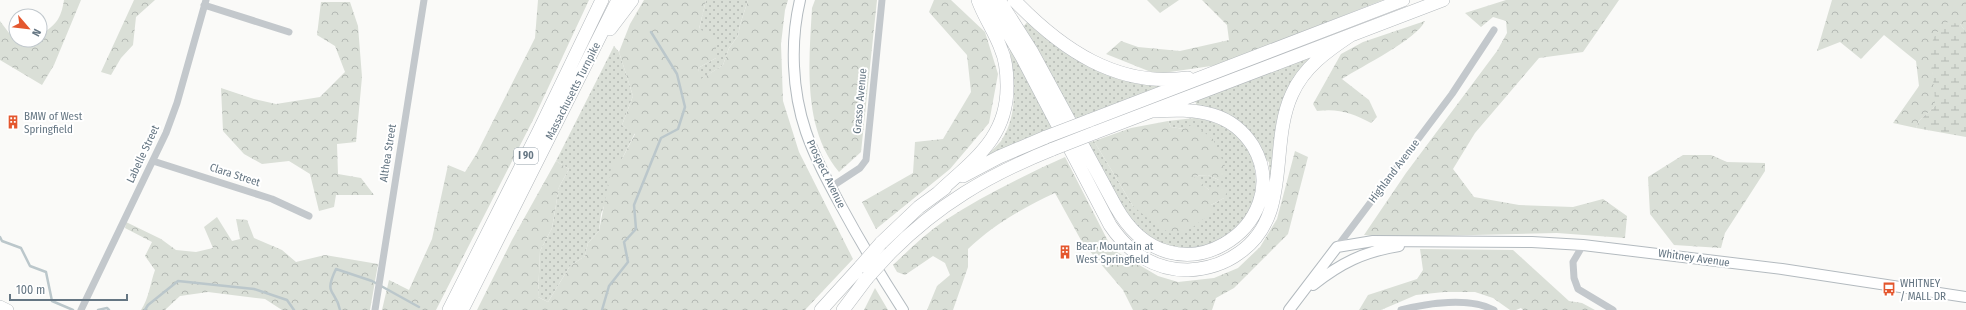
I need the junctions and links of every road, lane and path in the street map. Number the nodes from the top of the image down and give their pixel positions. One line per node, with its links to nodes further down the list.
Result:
1 (424, 0): 36 (street, Althea Street)
2 (602, 0): 37 (highway, Massachusetts Turnpike / I 90)
3 (618, 0): 17 (highway, Massachusetts Turnpike / I 90)
4 (632, 0): 17 (highway)
5 (800, 0): 21 (main road, Prospect Avenue)
6 (882, 0): 21 (street, Grasso Avenue)
7 (978, 0): 22 (highway)
8 (986, 0): 16 (highway)
9 (999, 0): 19 (highway)
10 (1014, 0): 18 (highway)
11 (1403, 0): 18 (highway)
12 (1443, 0): 16 (highway)
13 (205, 3): 15 (street); 20 (street, Labelle Street)
14 (1494, 30): 24 (street, Highland Avenue)
15 (289, 32)
16 (1352, 35): 19 (highway)
17 (594, 47): 38 (highway, Massachusetts Turnpike / I 90)
18 (1206, 75): 22 (highway, bridge)
19 (1153, 111): 27 (highway, bridge)
20 (152, 161): 23 (street, Clara Street); 34 (street, Labelle Street)
21 (831, 187): 43 (main road, Prospect Avenue)
22 (938, 193): 27 (highway)
23 (309, 216)
24 (1348, 239): 25 (main road, Whitney Avenue); 28 (main road); 31 (main road, Whitney Avenue)
25 (1421, 243): 26 (main road, Whitney Avenue); 28 (main road, Whitney Avenue)
26 (1583, 245): 32 (main road, Whitney Avenue); 47 (street)
27 (883, 254): 29 (highway, bridge); 29 (highway, bridge)
28 (1353, 258): 31 (main road, Whitney Avenue)
29 (866, 275): 30 (highway); 41 (highway); 42 (highway)
30 (846, 284): 39 (highway); 40 (highway)
31 (1302, 294): 44 (main road)
32 (1966, 297)
33 (0, 306): 35 (main road)
34 (82, 309)
35 (8, 310)
36 (375, 310)
37 (449, 310)
38 (462, 310)
39 (821, 310)
40 (828, 310)
41 (842, 310)
42 (854, 310)
43 (903, 310)
44 (1289, 310)
45 (1401, 310): 46 (street)
46 (1494, 310)
47 (1613, 310)

